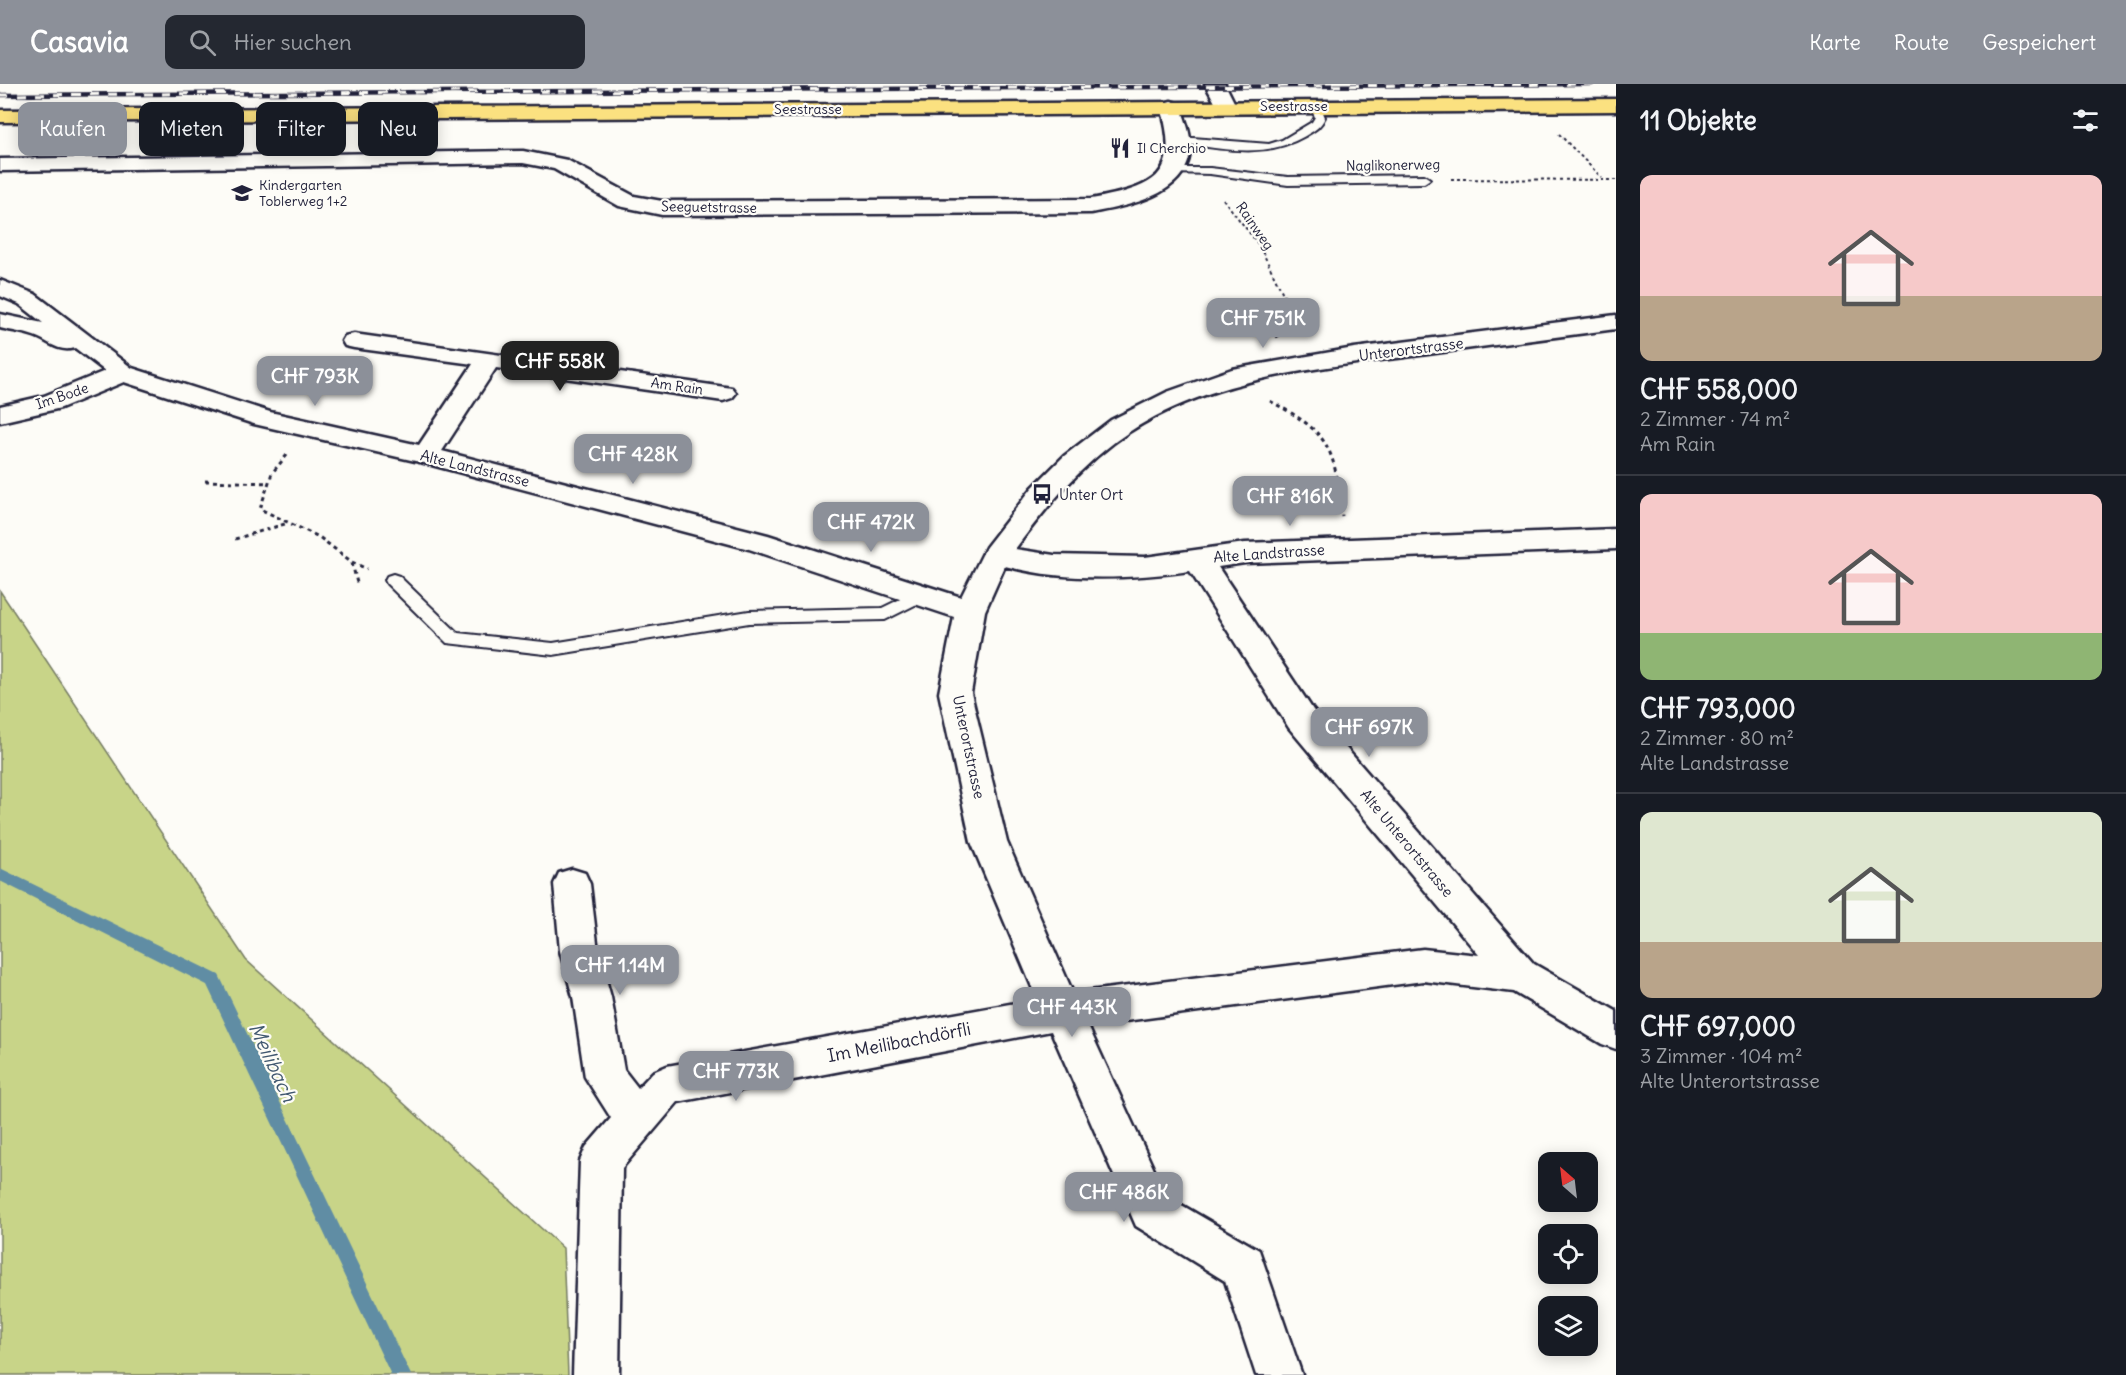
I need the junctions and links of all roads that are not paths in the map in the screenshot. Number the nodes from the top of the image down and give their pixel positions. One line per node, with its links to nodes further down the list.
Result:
1 (1215, 84): 3 (street)
2 (1616, 105): 4 (main road, Seestrasse)
3 (1226, 106): 4 (main road, Seestrasse); 5 (main road, Seestrasse)
4 (1315, 106): 7 (lane)
5 (1171, 107): 6 (main road, Seestrasse); 7 (street)
6 (0, 116)
7 (1180, 140): 9 (street)
8 (0, 165): 9 (street, Seeguetstrasse)
9 (1172, 170): 10 (lane, Naglikonerweg)
10 (1424, 179)
11 (0, 287): 16 (street, Alte Landstrasse)
12 (0, 321): 16 (street)
13 (1616, 322): 21 (street, Unterortstrasse)
14 (354, 341): 15 (street, Am Rain)
15 (489, 359): 17 (street, Am Rain); 19 (street)
16 (123, 373): 18 (street, Im Bode); 19 (street, Alte Landstrasse)
17 (723, 393)
18 (0, 414)
19 (426, 455): 24 (street, Alte Landstrasse)
20 (1616, 539): 22 (street, Alte Landstrasse)
21 (996, 554): 22 (street, Alte Landstrasse); 25 (street, Unterortstrasse)
22 (1197, 558): 27 (street, Alte Unterortstrasse)
23 (393, 580): 24 (lane)
24 (921, 595): 25 (street, Alte Landstrasse)
25 (970, 611): 28 (street, Unterortstrasse)
26 (572, 884): 30 (street)
27 (1520, 976): 28 (street); 29 (street)
28 (1062, 1012): 30 (street, Im Meilibachdörfli); 32 (street)
29 (1616, 1031)
30 (637, 1120): 31 (street, Im Meilibachdörfli)
31 (596, 1375)
32 (1280, 1375)

